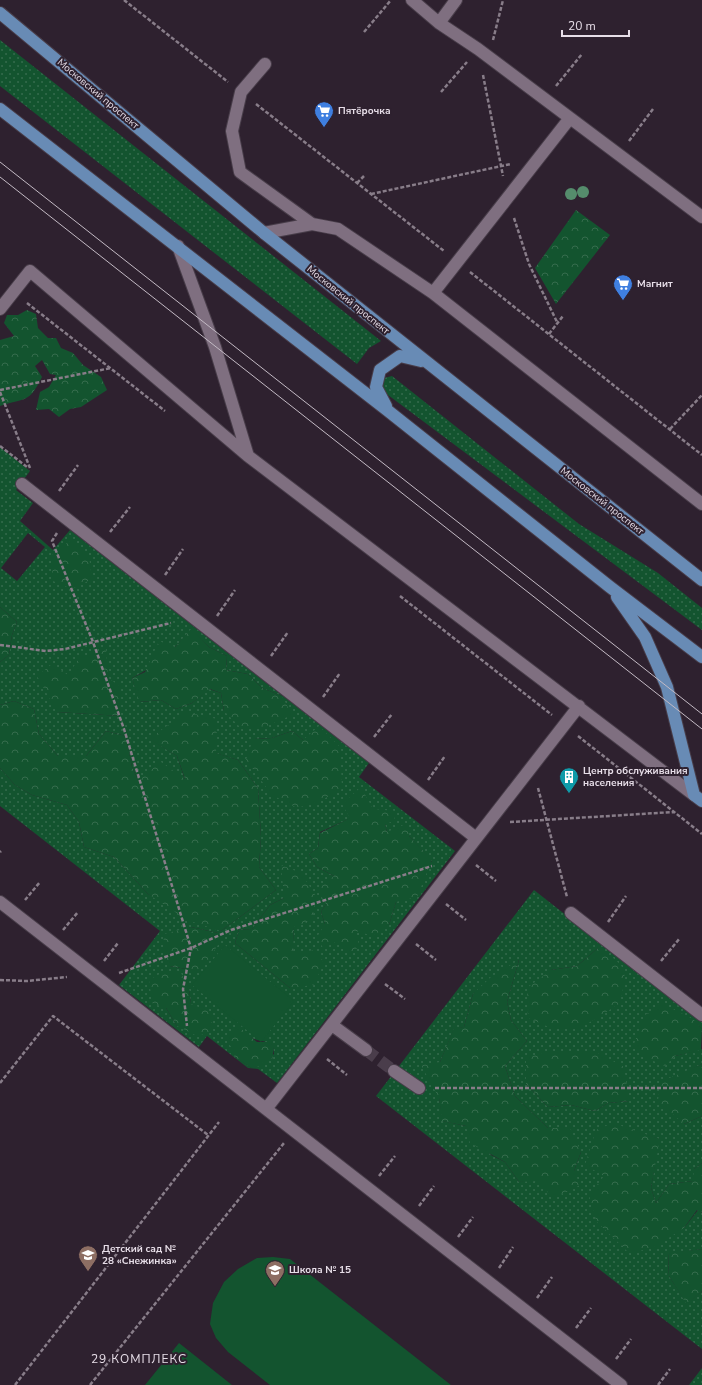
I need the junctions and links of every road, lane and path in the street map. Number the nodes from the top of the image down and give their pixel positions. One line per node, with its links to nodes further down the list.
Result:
1 (124, 0): 13 (path)
2 (391, 0): 8 (path)
3 (412, 0): 7 (street)
4 (456, 0): 7 (street)
5 (503, 0): 11 (path)
6 (0, 13): 26 (main road, Московский проспект)
7 (439, 23): 9 (street)
8 (364, 32)
9 (478, 49): 11 (street); 14 (path)
10 (582, 54): 15 (path)
11 (489, 58): 15 (street)
12 (265, 64): 13 (street)
13 (241, 92): 22 (path); 25 (street)
14 (441, 92)
15 (545, 99): 18 (street)
16 (0, 108): 27 (main road)
17 (653, 109): 19 (path)
18 (570, 118): 19 (street); 20 (street)
19 (619, 155): 24 (street)
20 (539, 158): 23 (path); 28 (street)
21 (364, 176): 22 (path)
22 (357, 183): 23 (path)
23 (371, 194): 28 (path)
24 (702, 217)
25 (312, 224): 26 (street); 29 (street)
26 (264, 233): 33 (main road, Московский проспект)
27 (178, 246): 37 (main road); 41 (street)
28 (458, 262): 29 (street); 32 (path)
29 (433, 293): 44 (street)
30 (0, 309): 41 (street)
31 (563, 316): 32 (path)
32 (549, 334): 38 (path)
33 (426, 363): 37 (main road); 50 (main road, Московский проспект)
34 (111, 368): 35 (path)
35 (0, 391): 39 (path)
36 (702, 395): 38 (path)
37 (388, 410): 51 (main road)
38 (670, 429): 40 (path)
39 (0, 446)
40 (702, 454)
41 (248, 456): 62 (street)
42 (78, 466): 45 (path)
43 (22, 484): 45 (street)
44 (702, 504)
45 (48, 505): 47 (street)
46 (130, 507): 48 (path)
47 (67, 520): 48 (street); 57 (path)
48 (100, 546): 52 (street)
49 (183, 549): 52 (path)
50 (702, 580)
51 (610, 587): 59 (main road); 69 (main road)
52 (155, 588): 54 (street)
53 (235, 590): 55 (path)
54 (193, 618): 55 (street); 57 (path)
55 (208, 629): 60 (street)
56 (288, 632): 60 (path)
57 (93, 642): 58 (path); 90 (path)
58 (0, 645)
59 (702, 657)
60 (261, 670): 63 (street)
61 (340, 673): 63 (path)
62 (579, 706): 67 (street); 69 (street)
63 (312, 711): 65 (street)
64 (392, 714): 65 (path)
65 (363, 750): 68 (street)
66 (445, 756): 68 (path)
67 (532, 766): 71 (path); 72 (street)
68 (418, 793): 73 (street)
69 (698, 798)
70 (674, 812): 71 (path)
71 (546, 820): 72 (path); 83 (path)
72 (488, 824): 73 (street)
73 (476, 838): 74 (street)
74 (463, 856): 76 (path); 78 (street)
75 (433, 865): 90 (path)
76 (496, 881)
77 (40, 882): 82 (path)
78 (434, 894): 84 (path); 85 (street)
79 (626, 896): 86 (path)
80 (0, 902): 82 (street)
81 (78, 912): 88 (path)
82 (14, 913): 88 (street)
83 (571, 913): 86 (street)
84 (466, 920)
85 (403, 934): 91 (path); 92 (street)
86 (599, 935): 93 (street)
87 (680, 938): 93 (path)
88 (53, 943): 94 (street)
89 (118, 943): 94 (path)
90 (191, 948): 94 (path); 100 (path)
91 (436, 960)
92 (371, 974): 96 (path); 98 (street)
93 (650, 974): 97 (street)
94 (96, 977): 95 (path); 100 (street)
95 (0, 980)
96 (405, 999)
97 (702, 1015)
98 (332, 1025): 99 (street); 101 (street)
99 (313, 1049): 103 (path); 107 (street)
100 (190, 1050): 107 (street)
101 (366, 1050)
102 (394, 1071): 105 (street)
103 (347, 1075)
104 (0, 1083): 110 (path)
105 (419, 1088): 106 (path)
106 (702, 1088)
107 (266, 1109): 109 (street)
108 (219, 1122): 110 (path)
109 (294, 1130): 113 (street); 127 (path)
110 (208, 1135): 126 (path)
111 (395, 1156): 113 (path)
112 (434, 1186): 115 (path)
113 (369, 1188): 115 (street)
114 (474, 1216): 117 (path)
115 (409, 1219): 117 (street)
116 (513, 1247): 119 (path)
117 (448, 1250): 119 (street)
118 (552, 1277): 121 (path)
119 (489, 1282): 121 (street)
120 (591, 1308): 123 (path)
121 (527, 1312): 123 (street)
122 (630, 1338): 125 (path)
123 (566, 1342): 125 (street)
124 (670, 1369): 129 (path)
125 (606, 1373): 128 (street)
126 (15, 1385)
127 (90, 1385)
128 (621, 1385)
129 (658, 1385)

